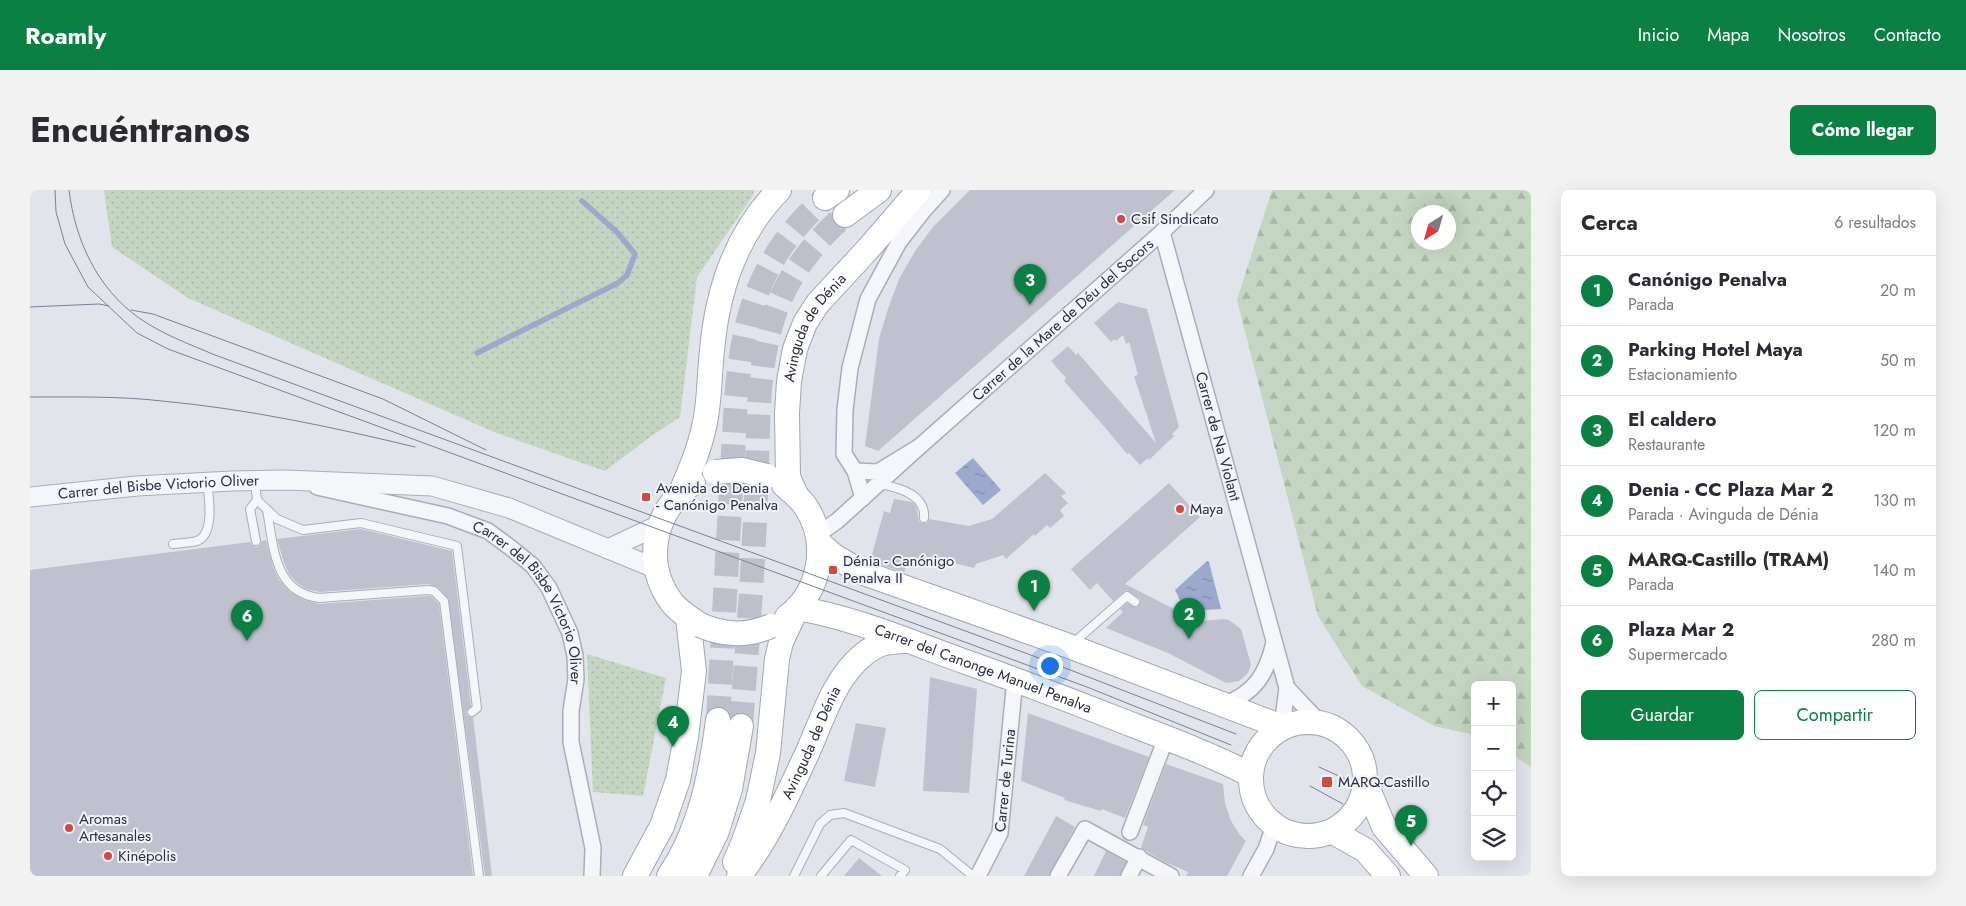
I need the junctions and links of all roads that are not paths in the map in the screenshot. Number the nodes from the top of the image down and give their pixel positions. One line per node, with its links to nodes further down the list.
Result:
1 (779, 190): 14 (main road)
2 (879, 190): 6 (main road)
3 (918, 190): 15 (main road, Avinguda de Dénia)
4 (942, 190): 9 (street, Avinguda de Dénia)
5 (1206, 190): 7 (street, Carrer de la Mare de Déu del Socors)
6 (845, 215)
7 (1162, 232): 8 (street, Carrer de la Mare de Déu del Socors); 31 (street, Carrer de Na Violant)
8 (919, 447): 9 (street, Carrer de la Mare de Déu del Socors); 13 (street, Carrer de la Mare de Déu del Socors)
9 (854, 471): 17 (street, Avinguda de Dénia)
10 (255, 480): 11 (street, Carrer del Bisbe Victorio Oliver); 12 (street, Carrer del Bisbe Victorio Oliver); 18 (lane)
11 (286, 480): 25 (street, Carrer del Bisbe Victorio Oliver); 49 (street, Carrer del Bisbe Victorio Oliver)
12 (208, 482): 16 (street, Carrer del Bisbe Victorio Oliver); 24 (lane)
13 (879, 484): 17 (street, Carrer de la Mare de Déu del Socors); 20 (lane)
14 (681, 492): 15 (main road, bridge); 21 (main road)
15 (796, 495): 22 (main road)
16 (30, 497)
17 (863, 498): 22 (street, Carrer de la Mare de Déu del Socors)
18 (257, 500): 19 (lane); 23 (lane)
19 (266, 510): 36 (lane); 48 (lane)
20 (924, 518)
21 (659, 525): 25 (street); 26 (main road)
22 (818, 539): 28 (main road); 32 (main road)
23 (256, 541)
24 (173, 544)
25 (608, 549): 26 (street, Carrer del Bisbe Victorio Oliver)
26 (657, 569): 29 (main road)
27 (1135, 602): 32 (lane)
28 (797, 608): 29 (main road, bridge); 30 (main road, Carrer del Canonge Manuel Penalva); 53 (main road, Avinguda de Dénia)
29 (694, 621): 50 (main road)
30 (908, 641): 33 (main road, Carrer del Canonge Manuel Penalva); 54 (main road, Avinguda de Dénia)
31 (1275, 642): 34 (street, Carrer de Na Violant); 35 (street)
32 (1069, 646): 35 (main road)
33 (1015, 679): 41 (main road, Carrer del Canonge Manuel Penalva); 59 (street, Carrer de Turina)
34 (1288, 688): 38 (street, Carrer de Na Violant); 40 (street, Carrer de Na Violant)
35 (1223, 705): 40 (main road)
36 (472, 712)
37 (718, 720): 51 (main road)
38 (1320, 723): 40 (main road); 43 (main road)
39 (741, 726): 52 (main road)
40 (1282, 727): 42 (main road)
41 (1166, 738): 42 (main road, Carrer del Canonge Manuel Penalva); 45 (street)
42 (1251, 775): 44 (main road)
43 (1366, 784): 46 (main road); 65 (main road)
44 (1274, 825): 46 (main road); 63 (street)
45 (1130, 832)
46 (1332, 832): 64 (main road)
47 (1139, 857): 60 (street); 61 (street); 62 (street)
48 (479, 876)
49 (592, 876)
50 (635, 876)
51 (669, 876)
52 (695, 876)
53 (729, 876)
54 (739, 876)
55 (794, 876): 58 (lane)
56 (821, 876): 57 (lane)
57 (900, 876)
58 (973, 876)
59 (978, 876)
60 (1058, 876)
61 (1129, 876)
62 (1172, 876)
63 (1251, 876)
64 (1388, 876)
65 (1426, 876)

